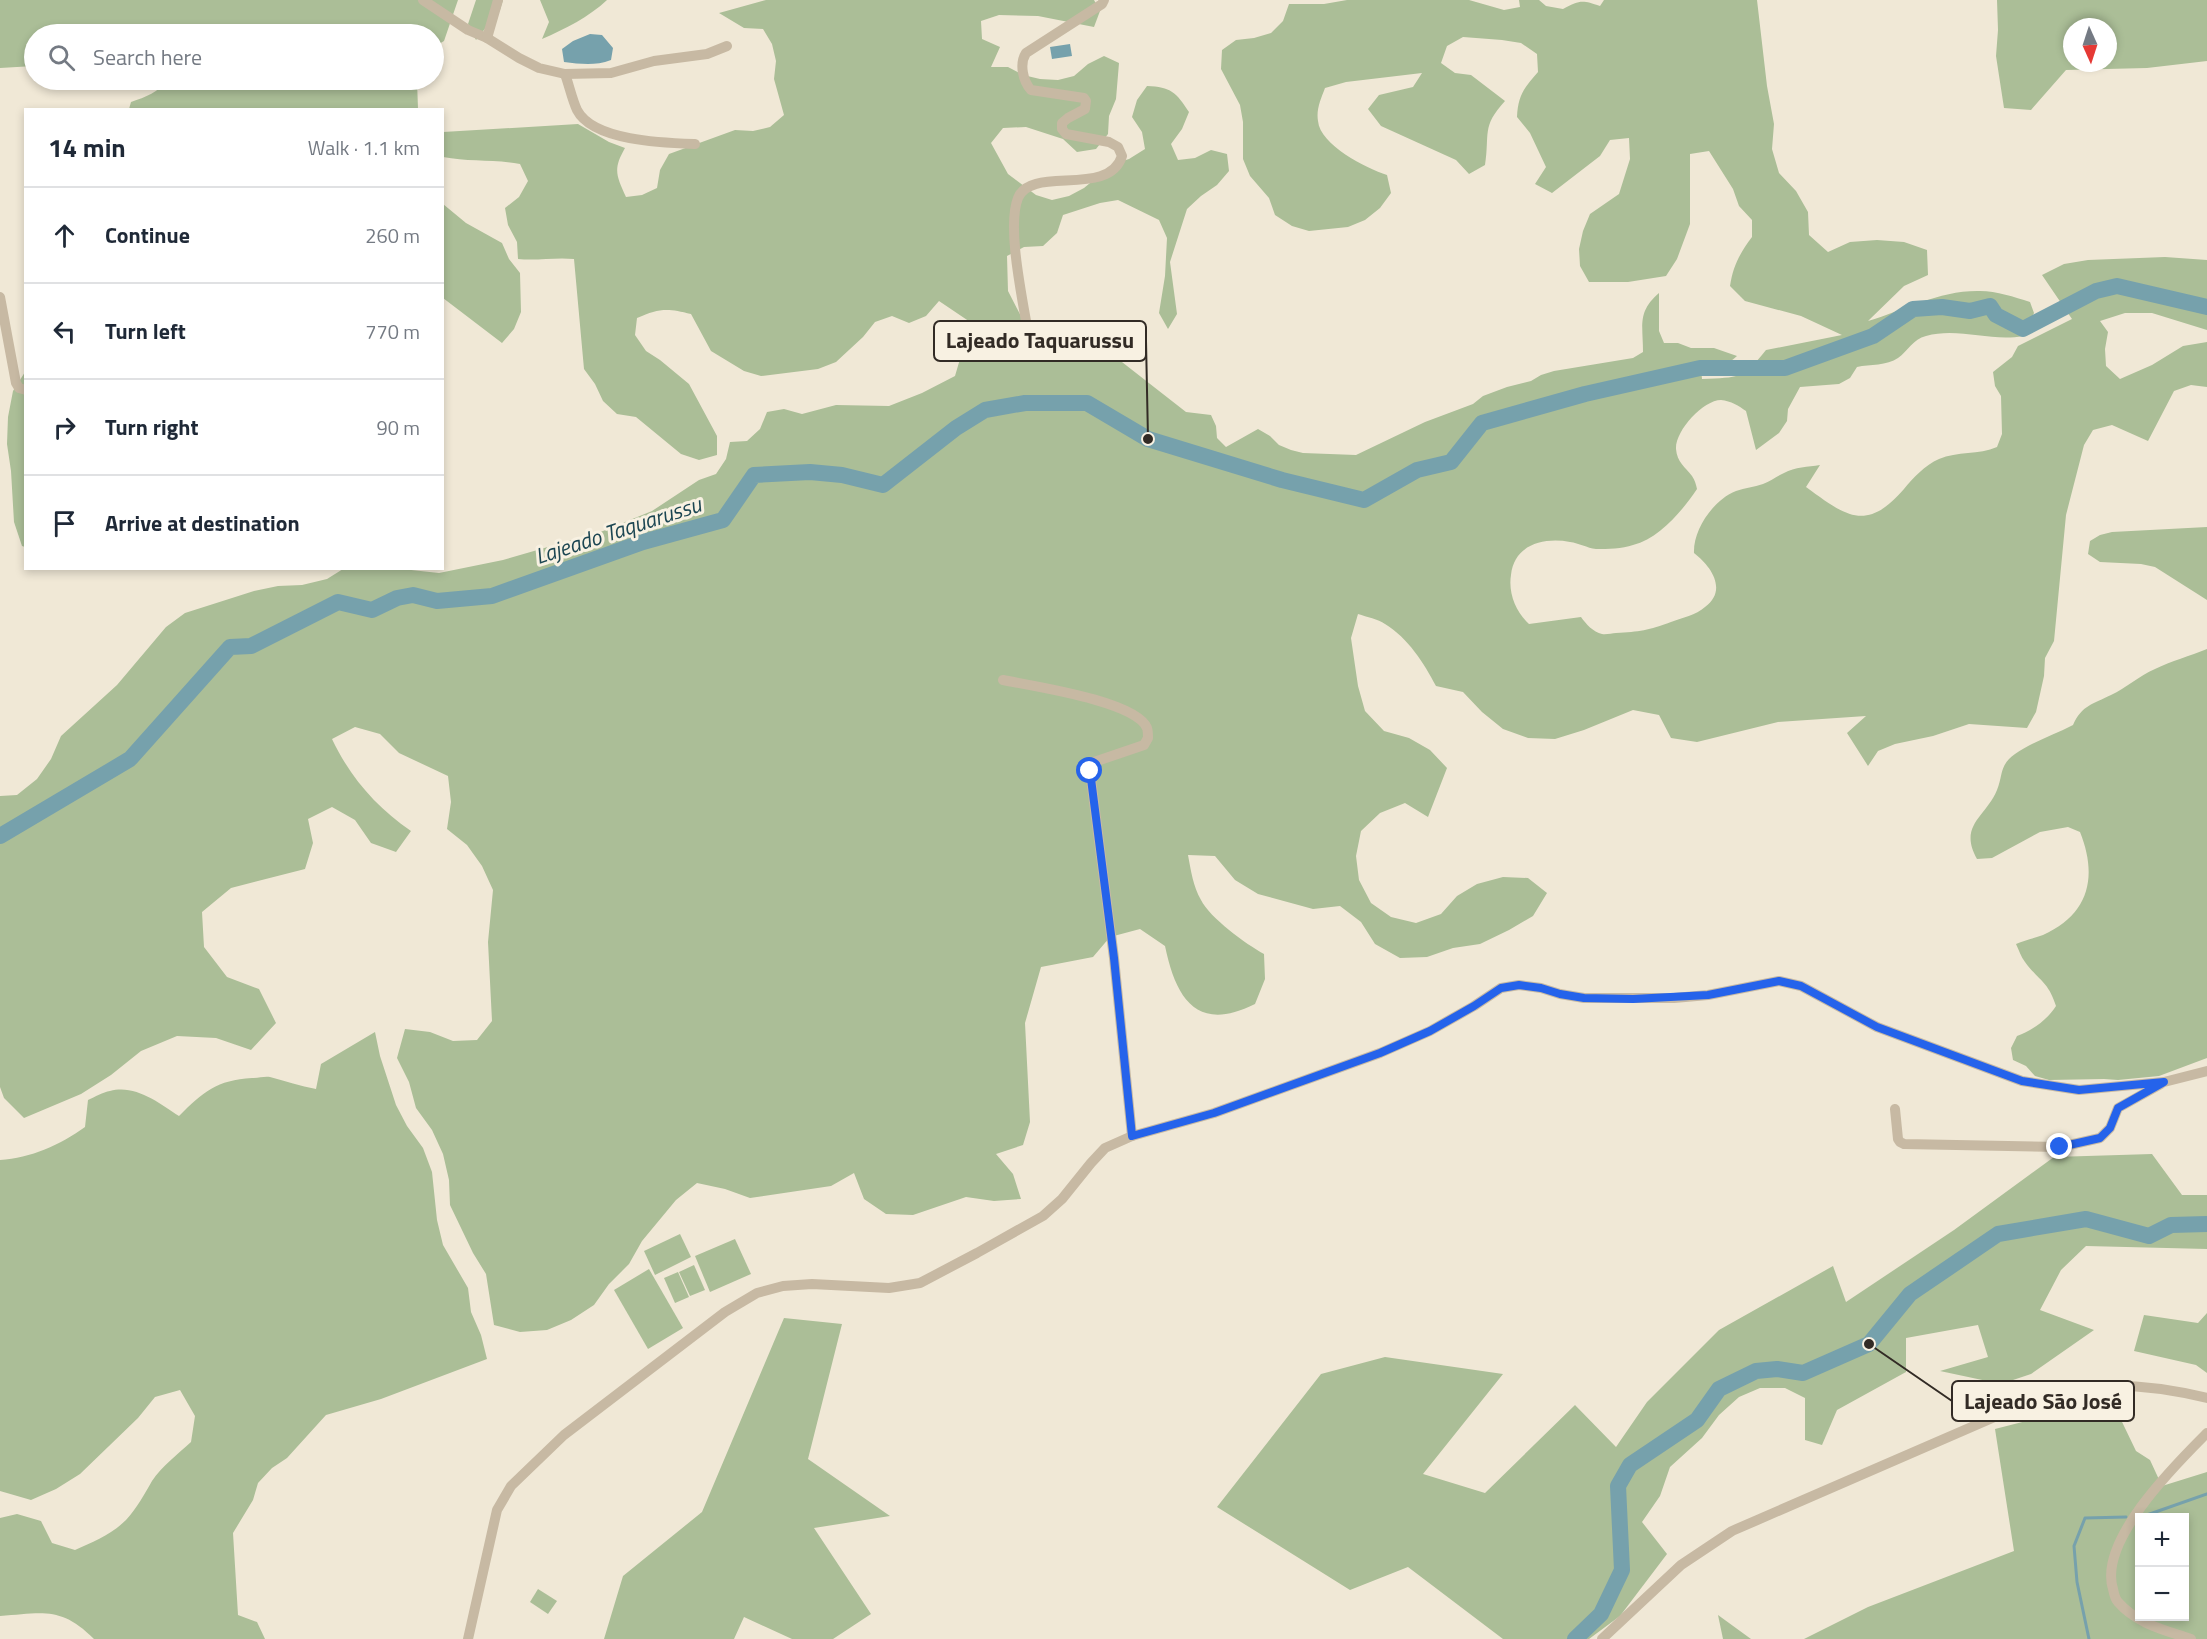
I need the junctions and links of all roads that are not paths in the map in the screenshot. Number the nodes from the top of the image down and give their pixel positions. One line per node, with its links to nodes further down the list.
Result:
1 (423, 0): 4 (street)
2 (498, 0): 4 (street)
3 (1104, 0): 9 (street)
4 (487, 38): 6 (street)
5 (727, 46): 6 (street)
6 (565, 74): 7 (street)
7 (695, 144)
8 (0, 297): 10 (street)
9 (1029, 339)
10 (24, 389)
11 (1003, 680): 15 (street)
12 (2207, 1071): 13 (street)
13 (2164, 1082): 14 (street); 15 (street)
14 (1895, 1109)
15 (1132, 1136): 18 (street)
16 (2207, 1398): 19 (street)
17 (2207, 1433): 20 (street)
18 (468, 1639)
19 (1602, 1639)
20 (2191, 1639)

